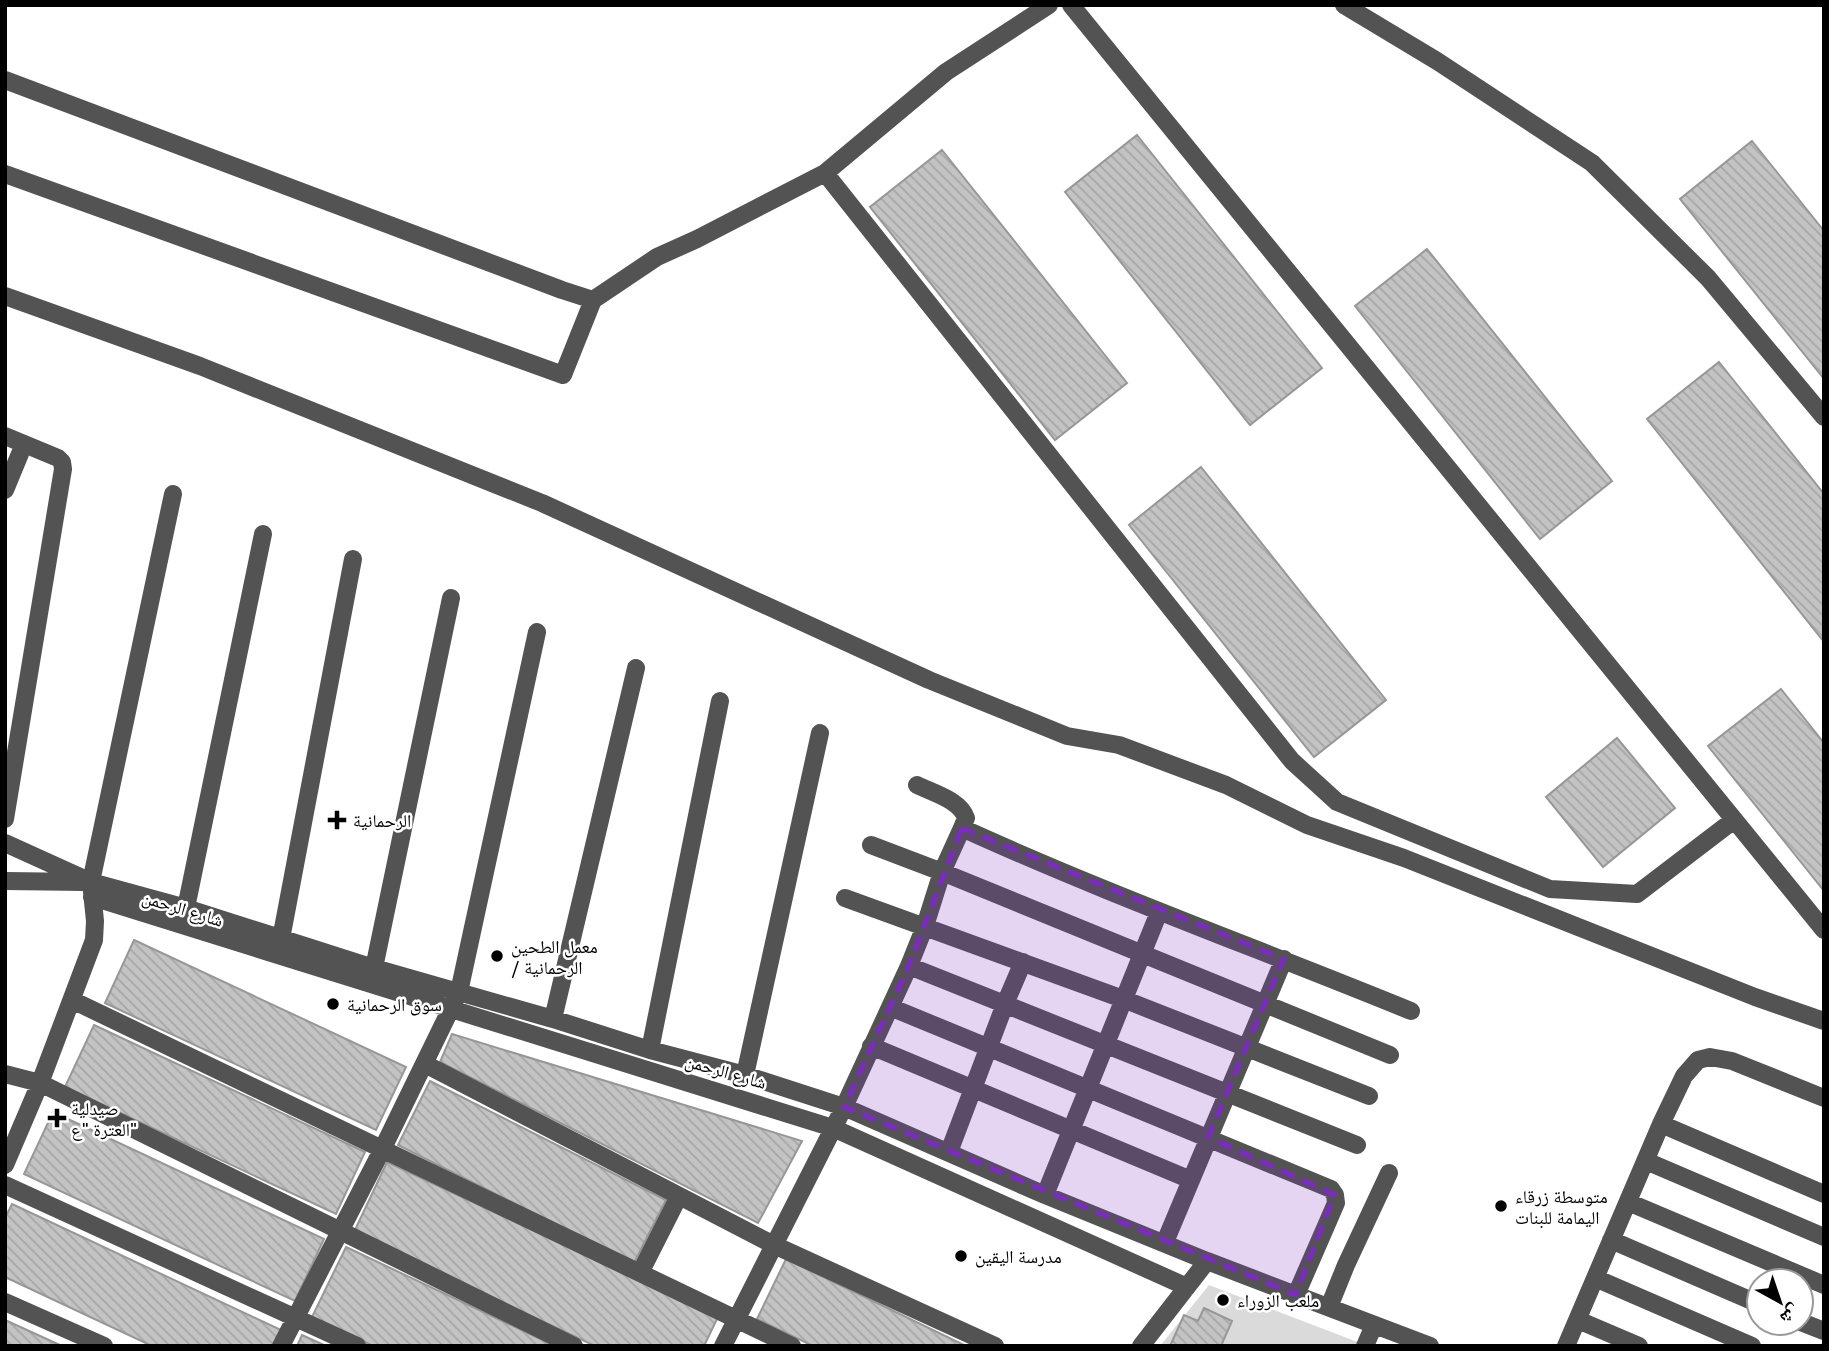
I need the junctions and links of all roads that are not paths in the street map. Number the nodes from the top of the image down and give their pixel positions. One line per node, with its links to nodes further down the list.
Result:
1 (1049, 5): 5 (street)
2 (1071, 5): 23 (street)
3 (1344, 5): 9 (street)
4 (5, 80): 8 (street)
5 (825, 173): 8 (street); 23 (street)
6 (5, 174): 8 (street)
7 (5, 296): 50 (street)
8 (593, 300)
9 (1824, 418)
10 (5, 436): 11 (street)
11 (24, 444): 12 (street); 22 (street)
12 (5, 490)
13 (173, 494): 29 (street)
14 (263, 534): 31 (street)
15 (353, 559): 35 (street)
16 (452, 598): 40 (street)
17 (537, 632): 41 (street)
18 (636, 668): 49 (street)
19 (720, 701): 55 (street)
20 (820, 733): 59 (street)
21 (917, 785): 24 (street)
22 (5, 819)
23 (1734, 820): 34 (street)
24 (962, 828): 27 (street); 32 (street)
25 (5, 842): 29 (street, شارع الرحمن)
26 (871, 845): 27 (street)
27 (942, 872): 33 (street); 36 (street)
28 (5, 880): 29 (street)
29 (92, 889): 31 (street, شارع الرحمن); 43 (street); 47 (street)
30 (845, 898): 33 (street)
31 (186, 908): 35 (street, شارع الرحمن)
32 (1159, 912): 36 (street); 37 (street)
33 (925, 926): 38 (street); 39 (street)
34 (1824, 930)
35 (281, 939): 40 (street, شارع الرحمن)
36 (1141, 955): 42 (street); 45 (street)
37 (1284, 959): 45 (street); 48 (street)
38 (1023, 962): 42 (street); 44 (street)
39 (909, 966): 44 (street); 46 (street)
40 (374, 968): 41 (street, شارع الرحمن)
41 (459, 992): 47 (street); 49 (street, شارع الرحمن)
42 (1123, 999): 51 (street); 54 (street)
43 (72, 1000): 60 (street); 72 (street)
44 (1006, 1004): 51 (street); 53 (street)
45 (1265, 1005): 54 (street); 56 (street)
46 (890, 1007): 52 (street); 53 (street)
47 (451, 1009): 57 (street); 68 (street)
48 (1411, 1012)
49 (553, 1019): 55 (street, شارع الرحمن)
50 (1824, 1021)
51 (1105, 1044): 61 (street); 63 (street)
52 (872, 1046): 62 (street); 66 (street)
53 (989, 1047): 61 (street); 62 (street)
54 (1247, 1048): 63 (street); 64 (street)
55 (650, 1050): 59 (street, شارع الرحمن)
56 (1390, 1055)
57 (425, 1064): 72 (street); 81 (street)
58 (5, 1074): 60 (street)
59 (745, 1075): 66 (street, شارع الرحمن)
60 (40, 1083): 75 (street); 83 (street)
61 (1088, 1088): 69 (street); 70 (street)
62 (974, 1089): 69 (street); 73 (street)
63 (1228, 1093): 70 (street); 71 (street)
64 (1369, 1096)
65 (1824, 1098): 67 (street)
66 (844, 1107): 68 (street); 73 (street, شارع الرحمن)
67 (1661, 1124): 74 (street); 79 (street)
68 (833, 1128): 87 (street); 92 (street)
69 (1071, 1130): 77 (street); 80 (street)
70 (1209, 1137): 77 (street); 93 (street)
71 (1357, 1145)
72 (382, 1150): 83 (street); 89 (street)
73 (949, 1152): 80 (street, شارع الرحمن)
74 (1646, 1161): 82 (street); 84 (street)
75 (5, 1165)
76 (1389, 1173): 96 (street)
77 (1191, 1180): 86 (street)
78 (5, 1185): 97 (street)
79 (1824, 1194)
80 (1045, 1195): 86 (street, شارع الرحمن)
81 (679, 1196): 87 (street); 89 (street)
82 (1628, 1202): 85 (street); 91 (street)
83 (341, 1230): 97 (street); 104 (street)
84 (1824, 1237)
85 (1611, 1240): 90 (street); 94 (street)
86 (1165, 1242): 88 (street, شارع الرحمن)
87 (774, 1245): 98 (street); 107 (street)
88 (1207, 1261): 92 (street); 93 (street, شارع الرحمن)
89 (640, 1273): 98 (street)
90 (1595, 1278): 99 (street); 113 (street)
91 (1824, 1285)
92 (1187, 1287): 108 (street)
93 (1296, 1295): 96 (street, شارع الرحمن)
94 (1745, 1298)
95 (5, 1301): 101 (street)
96 (1329, 1307): 100 (street, شارع الرحمن)
97 (295, 1317): 102 (street); 103 (street)
98 (737, 1319): 105 (street); 106 (street)
99 (1578, 1320): 111 (street); 112 (street)
100 (1374, 1325): 109 (street); 110 (street, شارع الرحمن)
101 (104, 1346)
102 (281, 1346)
103 (357, 1346)
104 (574, 1346)
105 (723, 1346)
106 (792, 1346)
107 (995, 1346)
108 (1141, 1346)
109 (1365, 1346)
110 (1430, 1346)
111 (1566, 1346)
112 (1639, 1346)
113 (1752, 1346)

